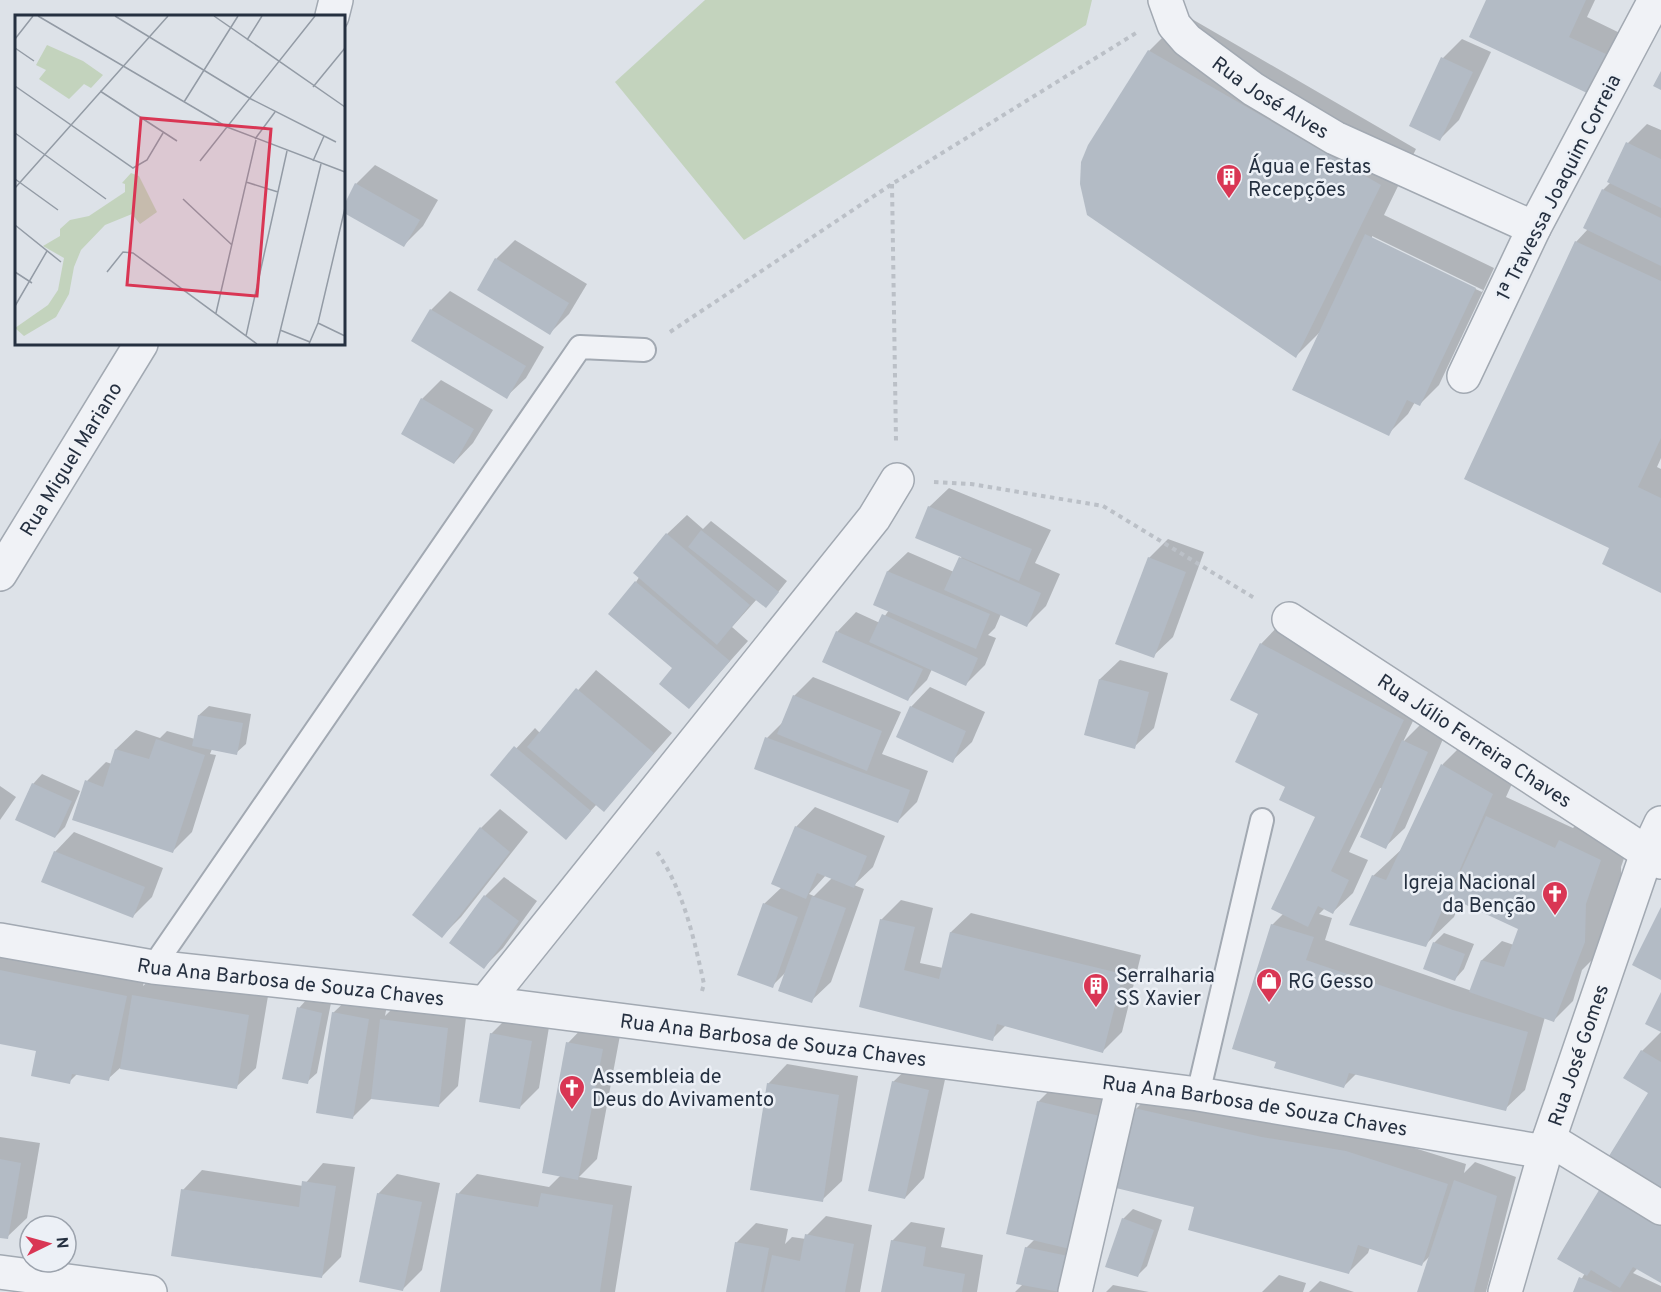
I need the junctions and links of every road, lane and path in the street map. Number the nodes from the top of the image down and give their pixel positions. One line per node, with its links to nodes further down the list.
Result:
1 (336, 0): 4 (street)
2 (1656, 0): 6 (street, 1ª Travessa Joaquim Correia)
3 (1167, 6): 5 (path); 6 (street, Rua José Alves)
4 (332, 15)
5 (892, 184): 8 (path); 10 (path)
6 (1534, 228): 9 (street, 1ª Travessa Joaquim Correia)
7 (140, 345): 11 (street, Rua Miguel Mariano)
8 (644, 350): 18 (lane)
9 (1464, 376)
10 (897, 480): 12 (path); 13 (street)
11 (0, 574)
12 (1289, 619): 16 (street, Rua Júlio Ferreira Chaves)
13 (634, 820): 19 (street); 20 (path)
14 (1262, 820): 22 (lane)
15 (1661, 823): 16 (street, Rua José Gomes)
16 (1654, 857): 23 (street, Rua José Gomes)
17 (0, 940): 18 (street, Rua Ana Barbosa de Souza Chaves)
18 (153, 967): 19 (street, Rua Ana Barbosa de Souza Chaves)
19 (485, 1003): 20 (street, Rua Ana Barbosa de Souza Chaves)
20 (688, 1029): 21 (street, Rua Ana Barbosa de Souza Chaves)
21 (1123, 1085): 22 (street, Rua Ana Barbosa de Souza Chaves); 27 (street)
22 (1198, 1094): 23 (street, Rua Ana Barbosa de Souza Chaves)
23 (1547, 1146): 24 (street); 28 (street, Rua José Gomes)
24 (1661, 1208)
25 (0, 1272): 26 (street)
26 (150, 1292)
27 (1075, 1292)
28 (1505, 1292)

